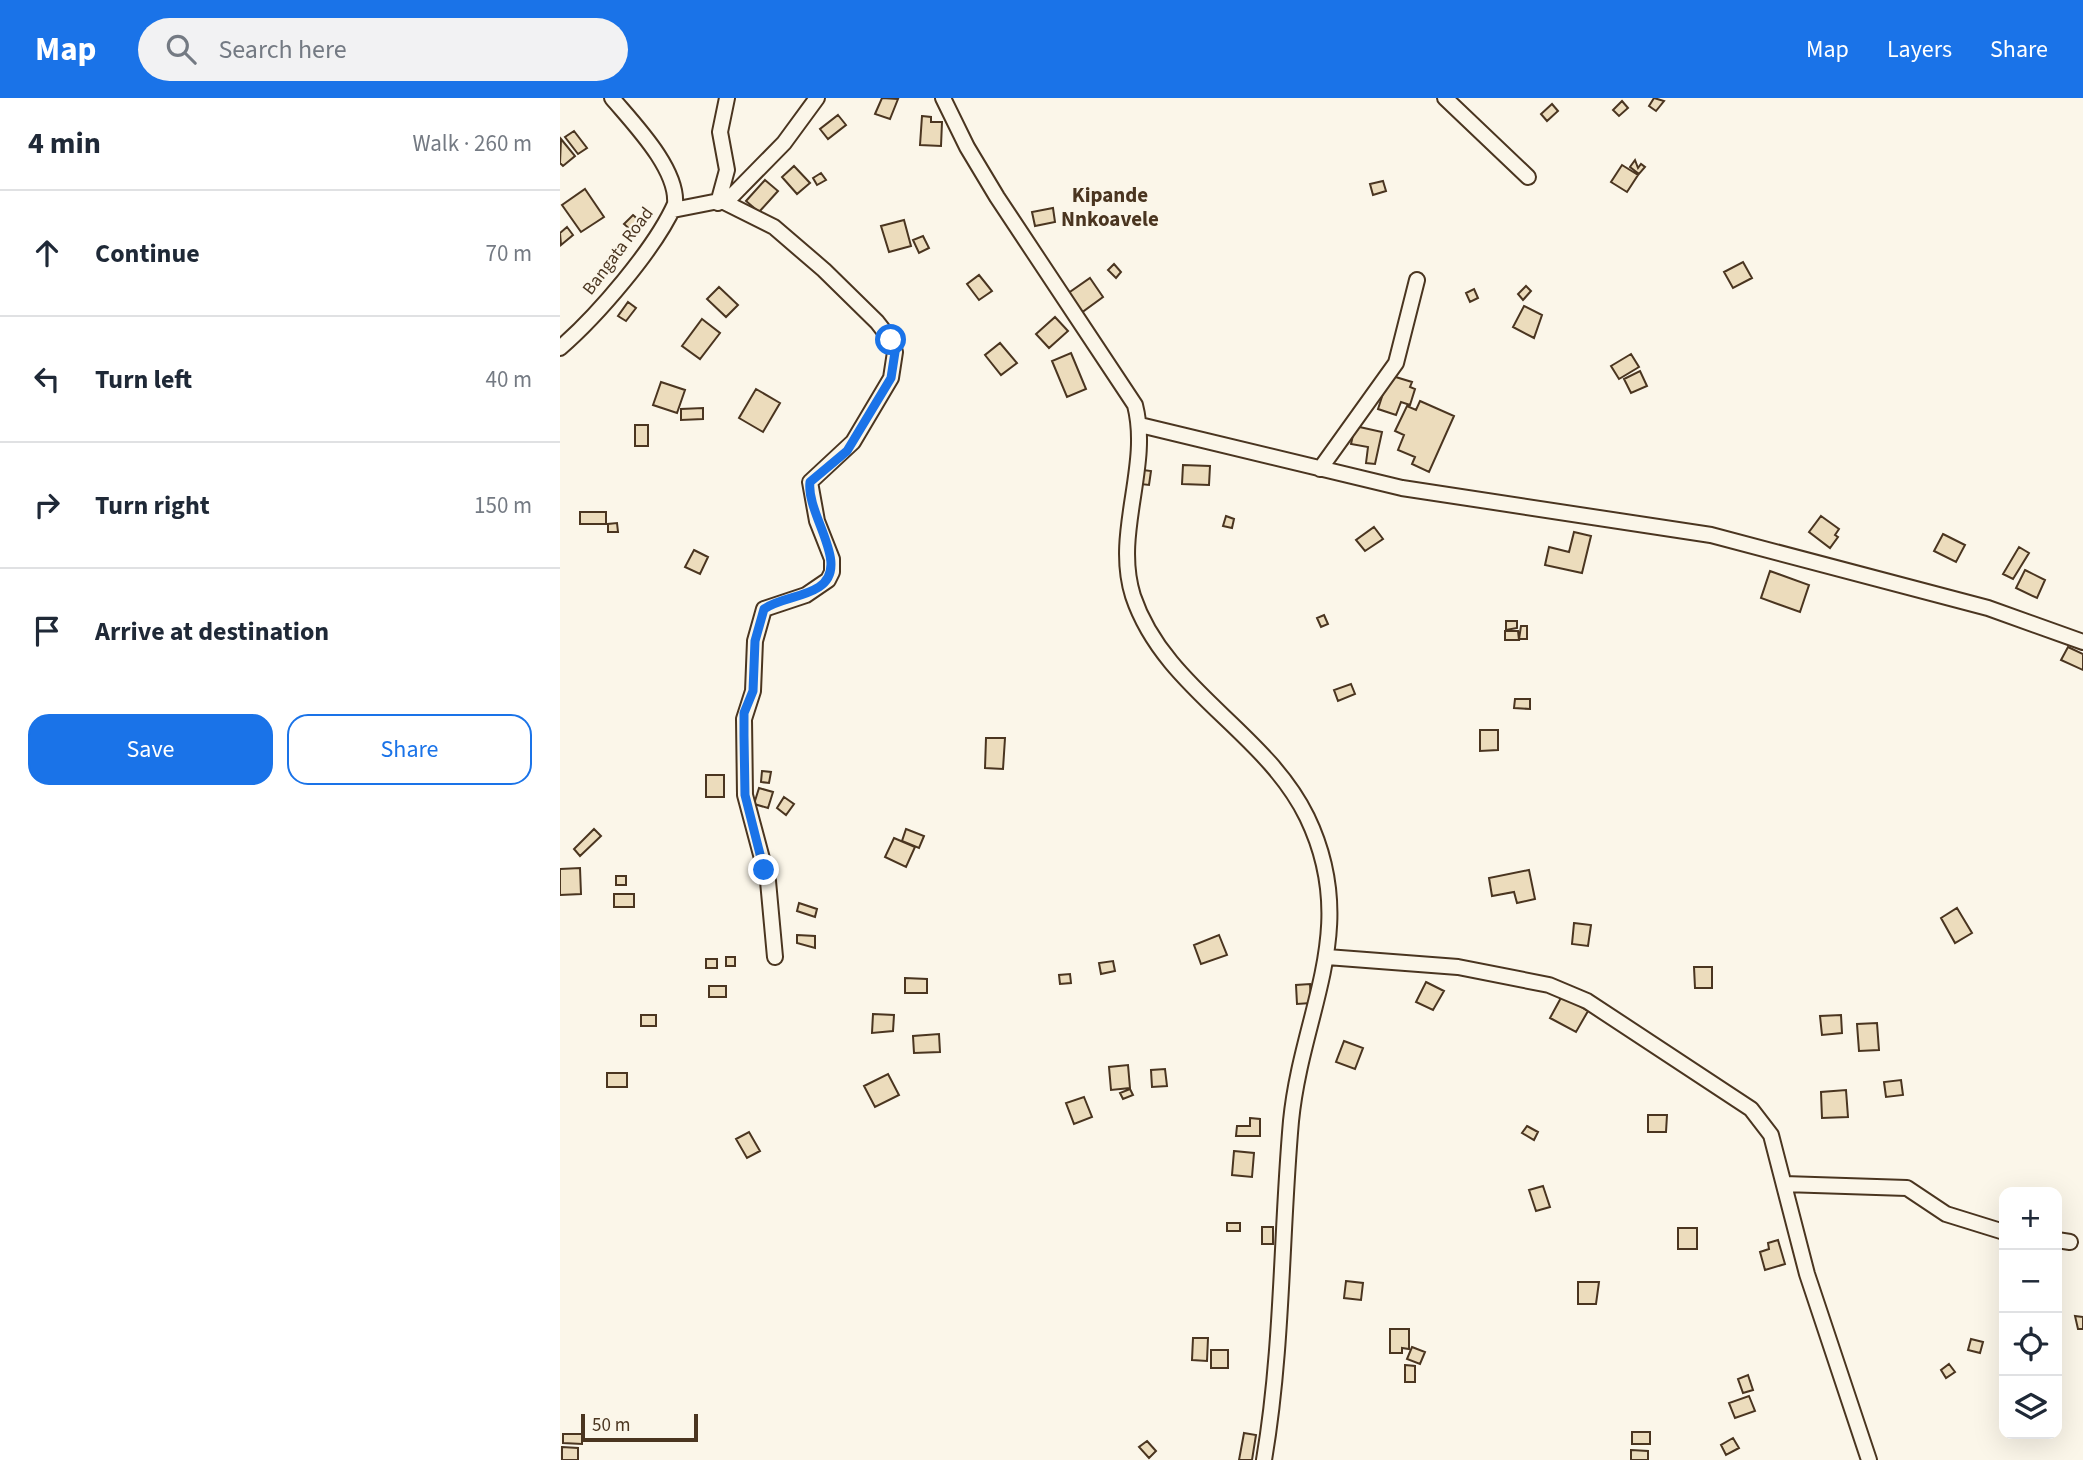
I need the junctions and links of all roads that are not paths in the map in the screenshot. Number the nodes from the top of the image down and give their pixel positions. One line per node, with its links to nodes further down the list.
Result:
1 (612, 98): 8 (street, Bangata Road)
2 (727, 98): 7 (street)
3 (817, 98): 7 (street)
4 (943, 98): 11 (street)
5 (1445, 98): 6 (street)
6 (1528, 177)
7 (721, 202): 8 (street); 14 (street)
8 (673, 210): 10 (street, Bangata Road)
9 (1417, 280): 12 (street)
10 (560, 348)
11 (1140, 425): 12 (street); 15 (street)
12 (1320, 469): 13 (street)
13 (2083, 642)
14 (775, 957)
15 (1327, 957): 16 (street); 18 (street)
16 (1784, 1184): 17 (street); 19 (street)
17 (1999, 1230)
18 (1264, 1460)
19 (1869, 1460)

